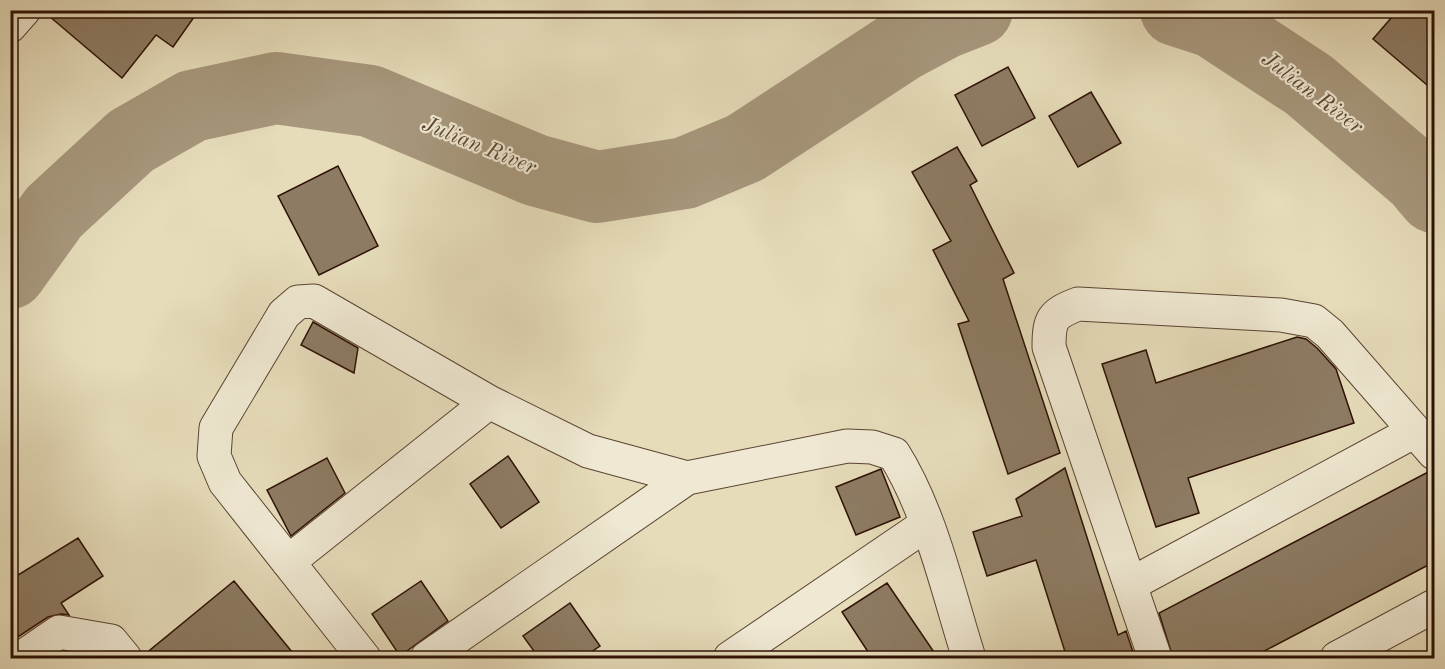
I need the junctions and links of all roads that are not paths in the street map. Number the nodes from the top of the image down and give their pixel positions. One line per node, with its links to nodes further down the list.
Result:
1 (24, 10): 2 (street)
2 (10, 26)
3 (489, 402): 5 (street); 7 (street); 7 (street)
4 (1425, 442): 8 (street); 8 (street)
5 (687, 478): 6 (street); 13 (street)
6 (927, 524): 14 (street); 15 (street)
7 (288, 562): 12 (street)
8 (1131, 585): 16 (street)
9 (1434, 606): 17 (street)
10 (21, 658): 11 (street)
11 (125, 658)
12 (364, 658)
13 (427, 658)
14 (730, 658)
15 (969, 658)
16 (1155, 658)
17 (1337, 658)

